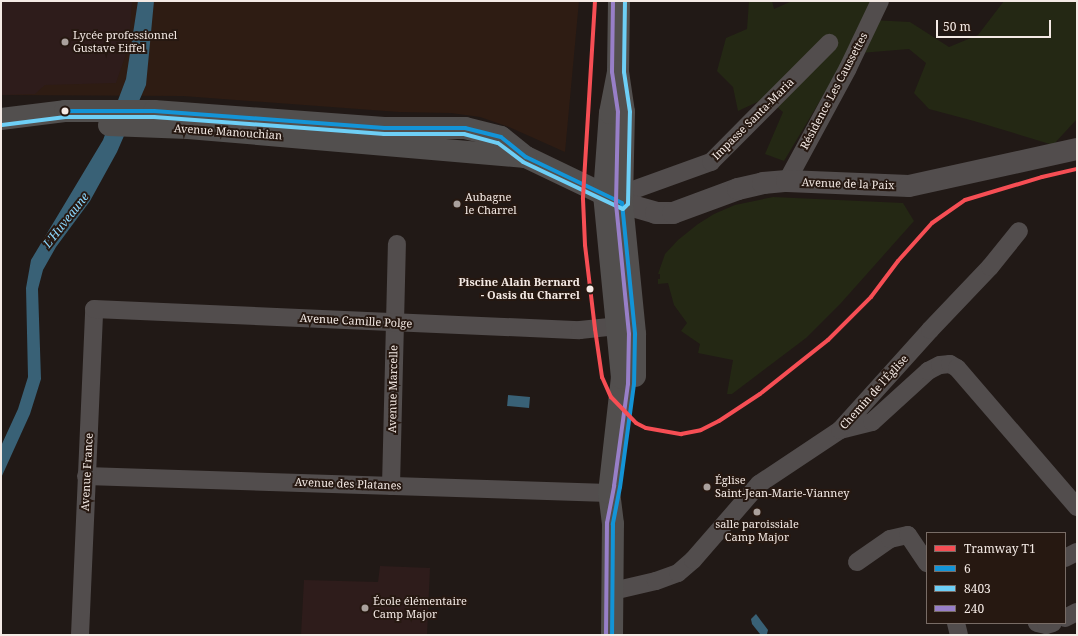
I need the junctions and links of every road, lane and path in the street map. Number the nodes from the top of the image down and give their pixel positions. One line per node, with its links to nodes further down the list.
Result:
1 (619, 1): 9 (main road)
2 (880, 1): 8 (street, Résidence Les Caussettes)
3 (829, 43): 9 (street, Impasse Santa-Maria)
4 (83, 117): 5 (main road, Avenue Manouchian); 6 (main road, Avenue Manouchian); 9 (main road, Avenue Manouchian)
5 (1, 119)
6 (1, 132)
7 (1077, 149): 8 (street, Avenue de la Paix)
8 (787, 181): 9 (street, Avenue de la Paix)
9 (616, 197): 14 (main road); 20 (main road)
10 (1019, 231): 15 (street, Chemin de l'Église)
11 (397, 244): 13 (street, Avenue Marcelle)
12 (94, 309): 13 (street, Avenue Camille Polge); 16 (street, Avenue France)
13 (395, 322): 14 (street, Avenue Camille Polge); 17 (street, Avenue Marcelle)
14 (617, 326): 18 (main road)
15 (840, 430): 19 (street); 25 (street, Chemin de l'Église)
16 (86, 476): 17 (street, Avenue des Platanes); 29 (street, Avenue France)
17 (391, 486): 18 (street, Avenue des Platanes)
18 (609, 493): 20 (main road)
19 (1077, 507)
20 (613, 524): 25 (main road)
21 (1077, 552): 22 (street)
22 (1066, 558)
23 (857, 562): 24 (street)
24 (926, 562)
25 (613, 592): 30 (main road)
26 (1077, 612): 27 (street)
27 (1066, 618)
28 (956, 624): 31 (street)
29 (80, 635)
30 (612, 635)
31 (959, 635)

